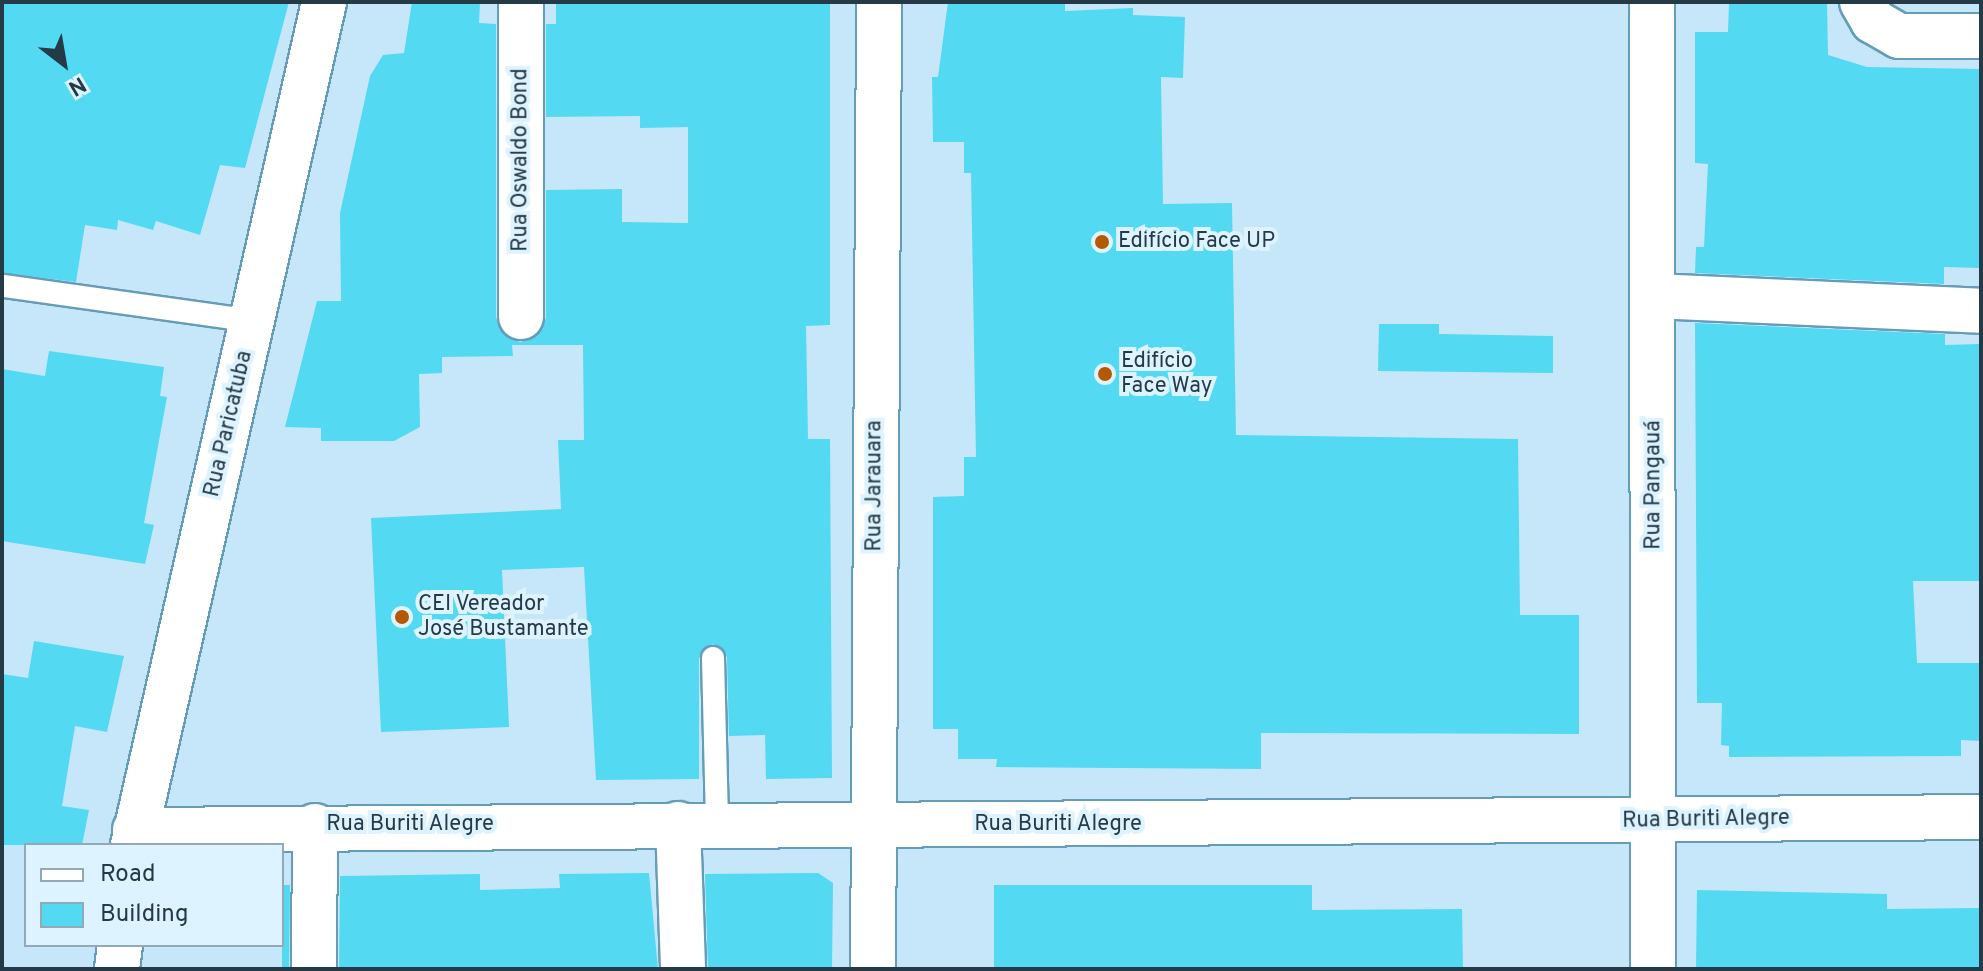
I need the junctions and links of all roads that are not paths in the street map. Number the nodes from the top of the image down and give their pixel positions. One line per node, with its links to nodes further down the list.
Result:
1 (324, 2): 11 (street, Rua Paricatuba)
2 (521, 2): 10 (street, Rua Oswaldo Bond)
3 (879, 2): 16 (street, Rua Jarauara)
4 (1652, 2): 8 (street, Rua Pangauá)
5 (1862, 2): 6 (street)
6 (1981, 36)
7 (4, 286): 11 (lane)
8 (1654, 296): 9 (street); 14 (street, Rua Pangauá)
9 (1981, 311)
10 (521, 317)
11 (253, 321): 18 (street, Rua Paricatuba)
12 (713, 658): 15 (lane)
13 (1981, 817): 14 (street, Rua Buriti Alegre)
14 (1652, 820): 16 (street, Rua Buriti Alegre); 24 (street, Rua Pangauá)
15 (697, 824): 16 (street, Rua Buriti Alegre); 17 (street, Rua Buriti Alegre); 22 (street)
16 (872, 825): 23 (street, Rua Jarauara)
17 (315, 826): 18 (street, Rua Buriti Alegre); 21 (street)
18 (134, 837)
19 (120, 947): 20 (street)
20 (117, 969)
21 (314, 969)
22 (683, 969)
23 (873, 969)
24 (1653, 969)

